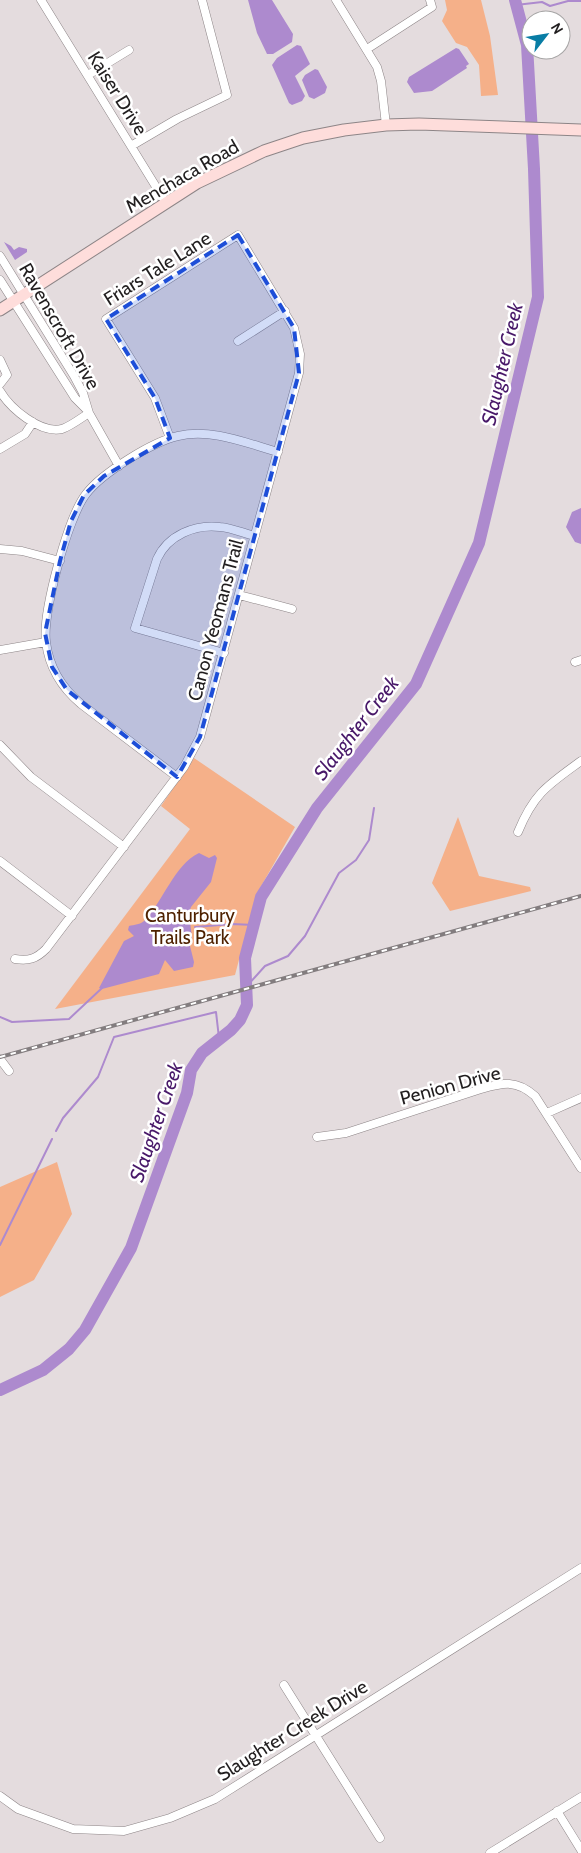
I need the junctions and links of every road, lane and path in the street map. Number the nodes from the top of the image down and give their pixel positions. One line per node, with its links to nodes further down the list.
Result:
1 (41, 0): 7 (street, Kaiser Drive)
2 (202, 0): 10 (street)
3 (336, 0): 5 (street)
4 (430, 0): 5 (street)
5 (367, 49): 8 (street)
6 (129, 50): 7 (street)
7 (88, 75): 10 (street, Kaiser Drive)
8 (386, 125): 9 (main road, Menchaca Road); 11 (main road, Menchaca Road)
9 (577, 130)
10 (132, 146): 11 (street, Kaiser Drive)
11 (166, 203): 15 (main road, Menchaca Road)
12 (238, 235): 18 (street, Canon Yeomans Trail); 25 (street, Friars Tale Lane)
13 (0, 256): 15 (street, Ravenscroft Drive)
14 (0, 280): 16 (street, Ravenscroft Drive)
15 (24, 295): 16 (main road, Menchaca Road); 23 (street, Ravenscroft Drive)
16 (14, 301): 17 (main road, Menchaca Road); 23 (street, Ravenscroft Drive)
17 (0, 310)
18 (286, 311): 19 (street); 27 (street, Canon Yeomans Trail)
19 (238, 341)
20 (0, 360): 21 (street)
21 (0, 384)
22 (0, 392): 24 (street)
23 (89, 413): 24 (street); 28 (street, Ravenscroft Drive)
24 (33, 422): 26 (street)
25 (170, 438): 27 (street); 28 (street)
26 (0, 449)
27 (278, 452): 29 (street, Canon Yeomans Trail)
28 (119, 466): 31 (street)
29 (255, 536): 32 (street, Canon Yeomans Trail); 36 (street)
30 (0, 548): 31 (street)
31 (60, 561): 34 (street)
32 (239, 594): 33 (street); 36 (street, Canon Yeomans Trail)
33 (292, 609)
34 (46, 642): 35 (street); 39 (street)
35 (0, 650)
36 (224, 653): 39 (street, Canon Yeomans Trail)
37 (0, 745): 41 (street)
38 (580, 765): 40 (street)
39 (177, 777): 41 (street, Canon Yeomans Trail)
40 (518, 832)
41 (124, 847): 43 (street, Canon Yeomans Trail)
42 (0, 862): 43 (street)
43 (72, 916): 44 (street, Canon Yeomans Trail)
44 (15, 959)
45 (0, 1059): 46 (street)
46 (9, 1071)
47 (581, 1098): 48 (street)
48 (546, 1113): 49 (street, Penion Drive); 50 (street, Penion Drive)
49 (318, 1137)
50 (581, 1168)
51 (581, 1568): 53 (street, Slaughter Creek Drive)
52 (284, 1685): 53 (street)
53 (315, 1735): 54 (street, Slaughter Creek Drive); 57 (street)
54 (0, 1796)
55 (581, 1797): 56 (street)
56 (557, 1811): 58 (street); 59 (street)
57 (380, 1838)
58 (581, 1850)
59 (490, 1853)

